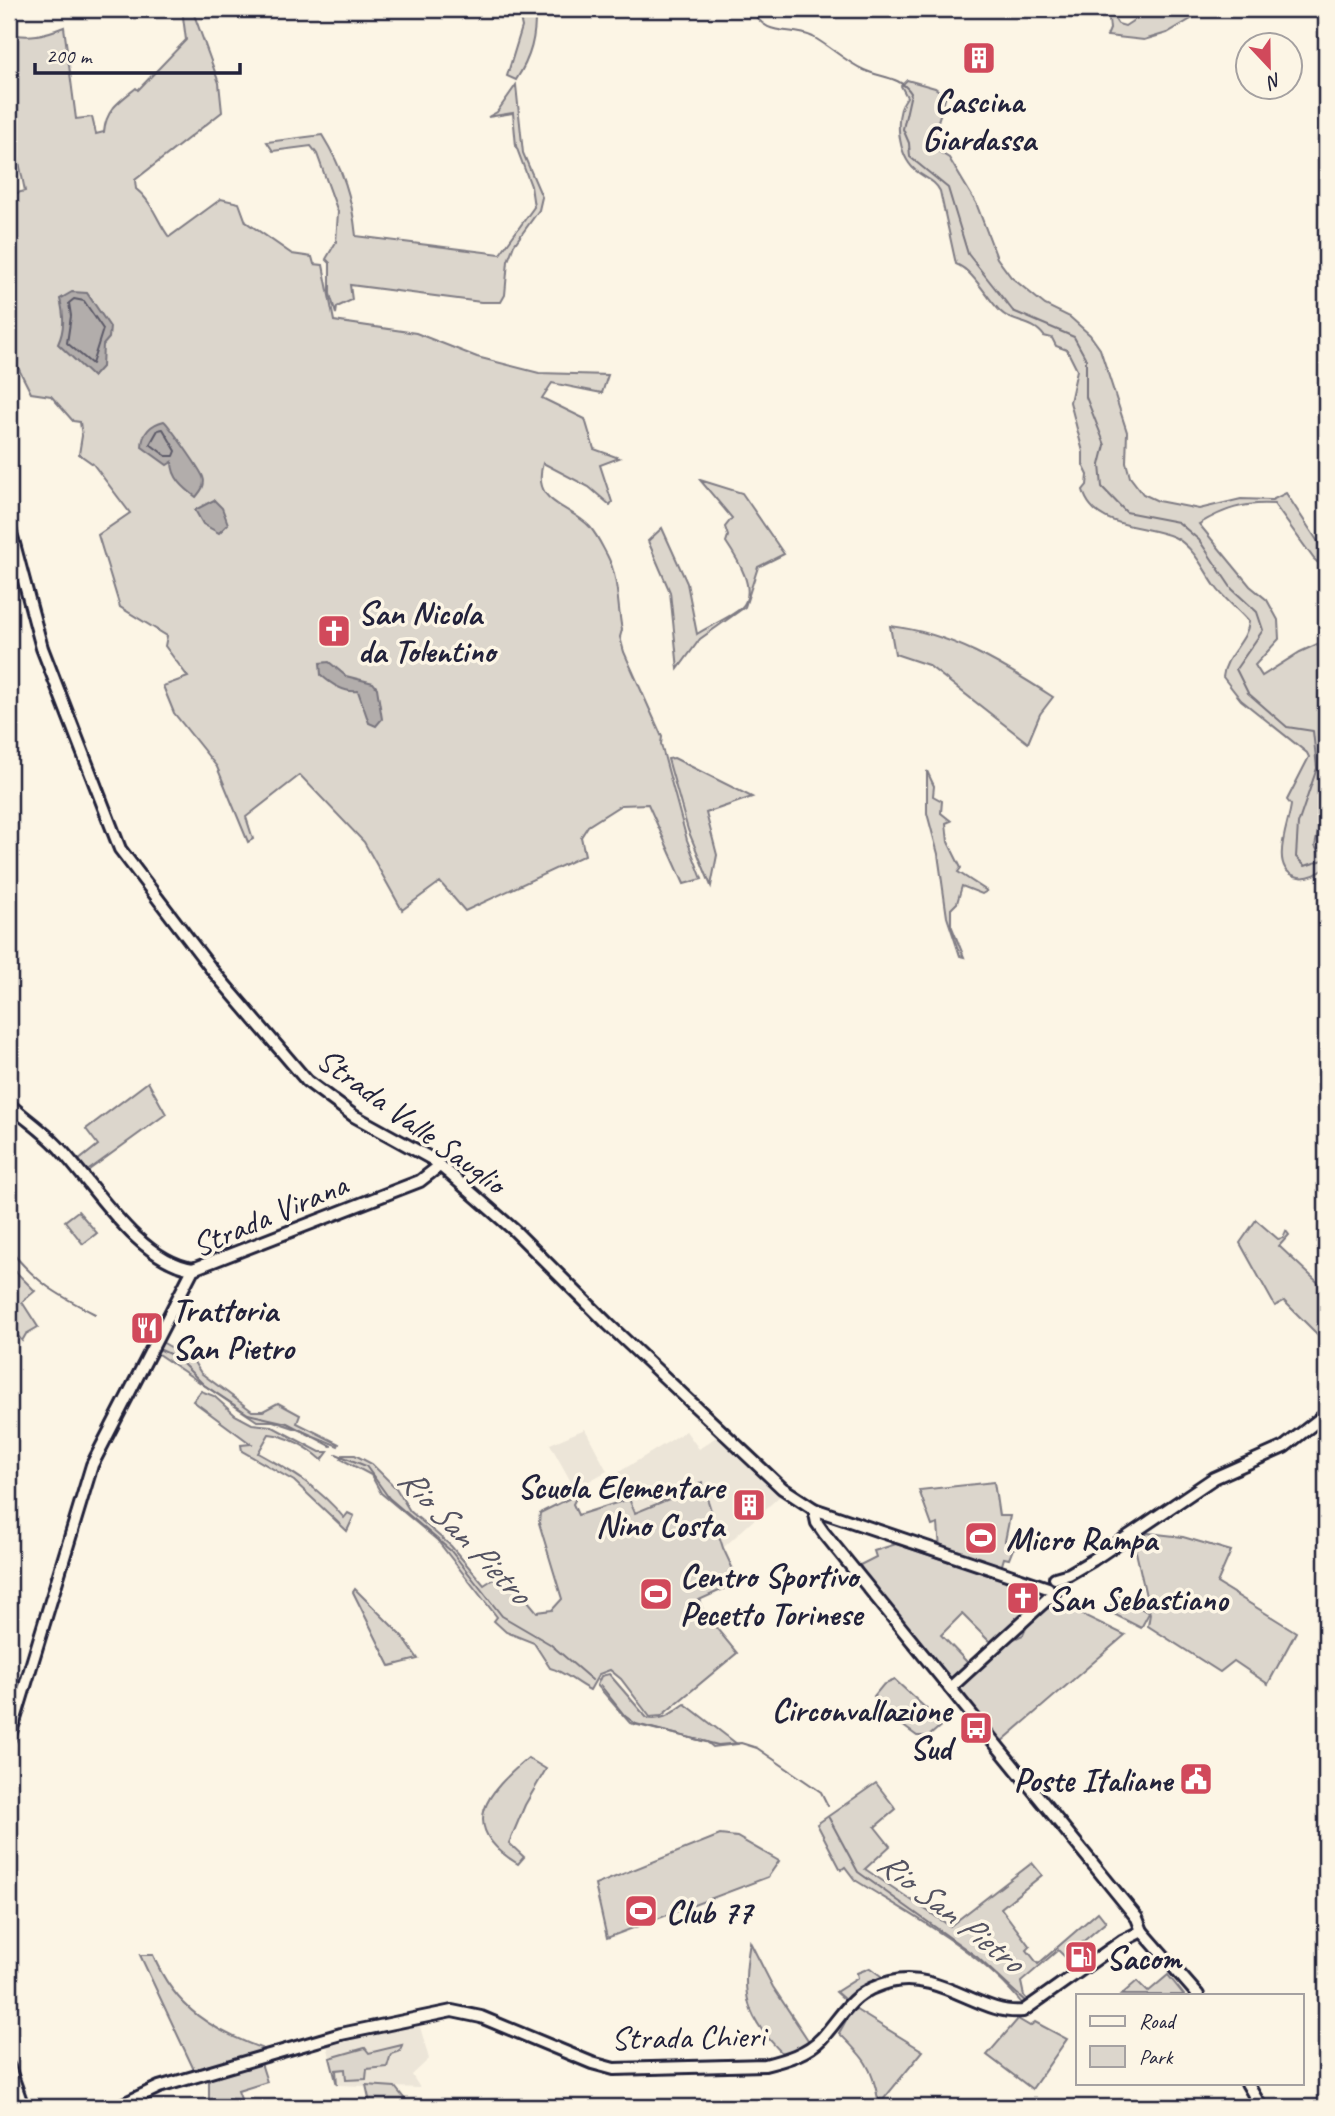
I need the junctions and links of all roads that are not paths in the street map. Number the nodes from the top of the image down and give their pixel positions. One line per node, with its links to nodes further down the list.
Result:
1 (9, 525): 3 (street, Strada Valle Sauglio)
2 (9, 1104): 4 (street)
3 (438, 1167): 4 (street, Strada Virana); 6 (street, Strada Valle Sauglio)
4 (193, 1269): 9 (street, Strada Virana)
5 (1326, 1414): 7 (street)
6 (814, 1509): 7 (street, Strada Valle Sauglio); 8 (street)
7 (1052, 1587): 8 (street)
8 (950, 1688): 10 (street)
9 (9, 1739)
10 (1142, 1931): 11 (street); 15 (street, Strada Chieri)
11 (1197, 1994)
12 (9, 2067): 14 (street)
13 (1248, 2084): 16 (street)
14 (23, 2107)
15 (117, 2107)
16 (1261, 2107)

